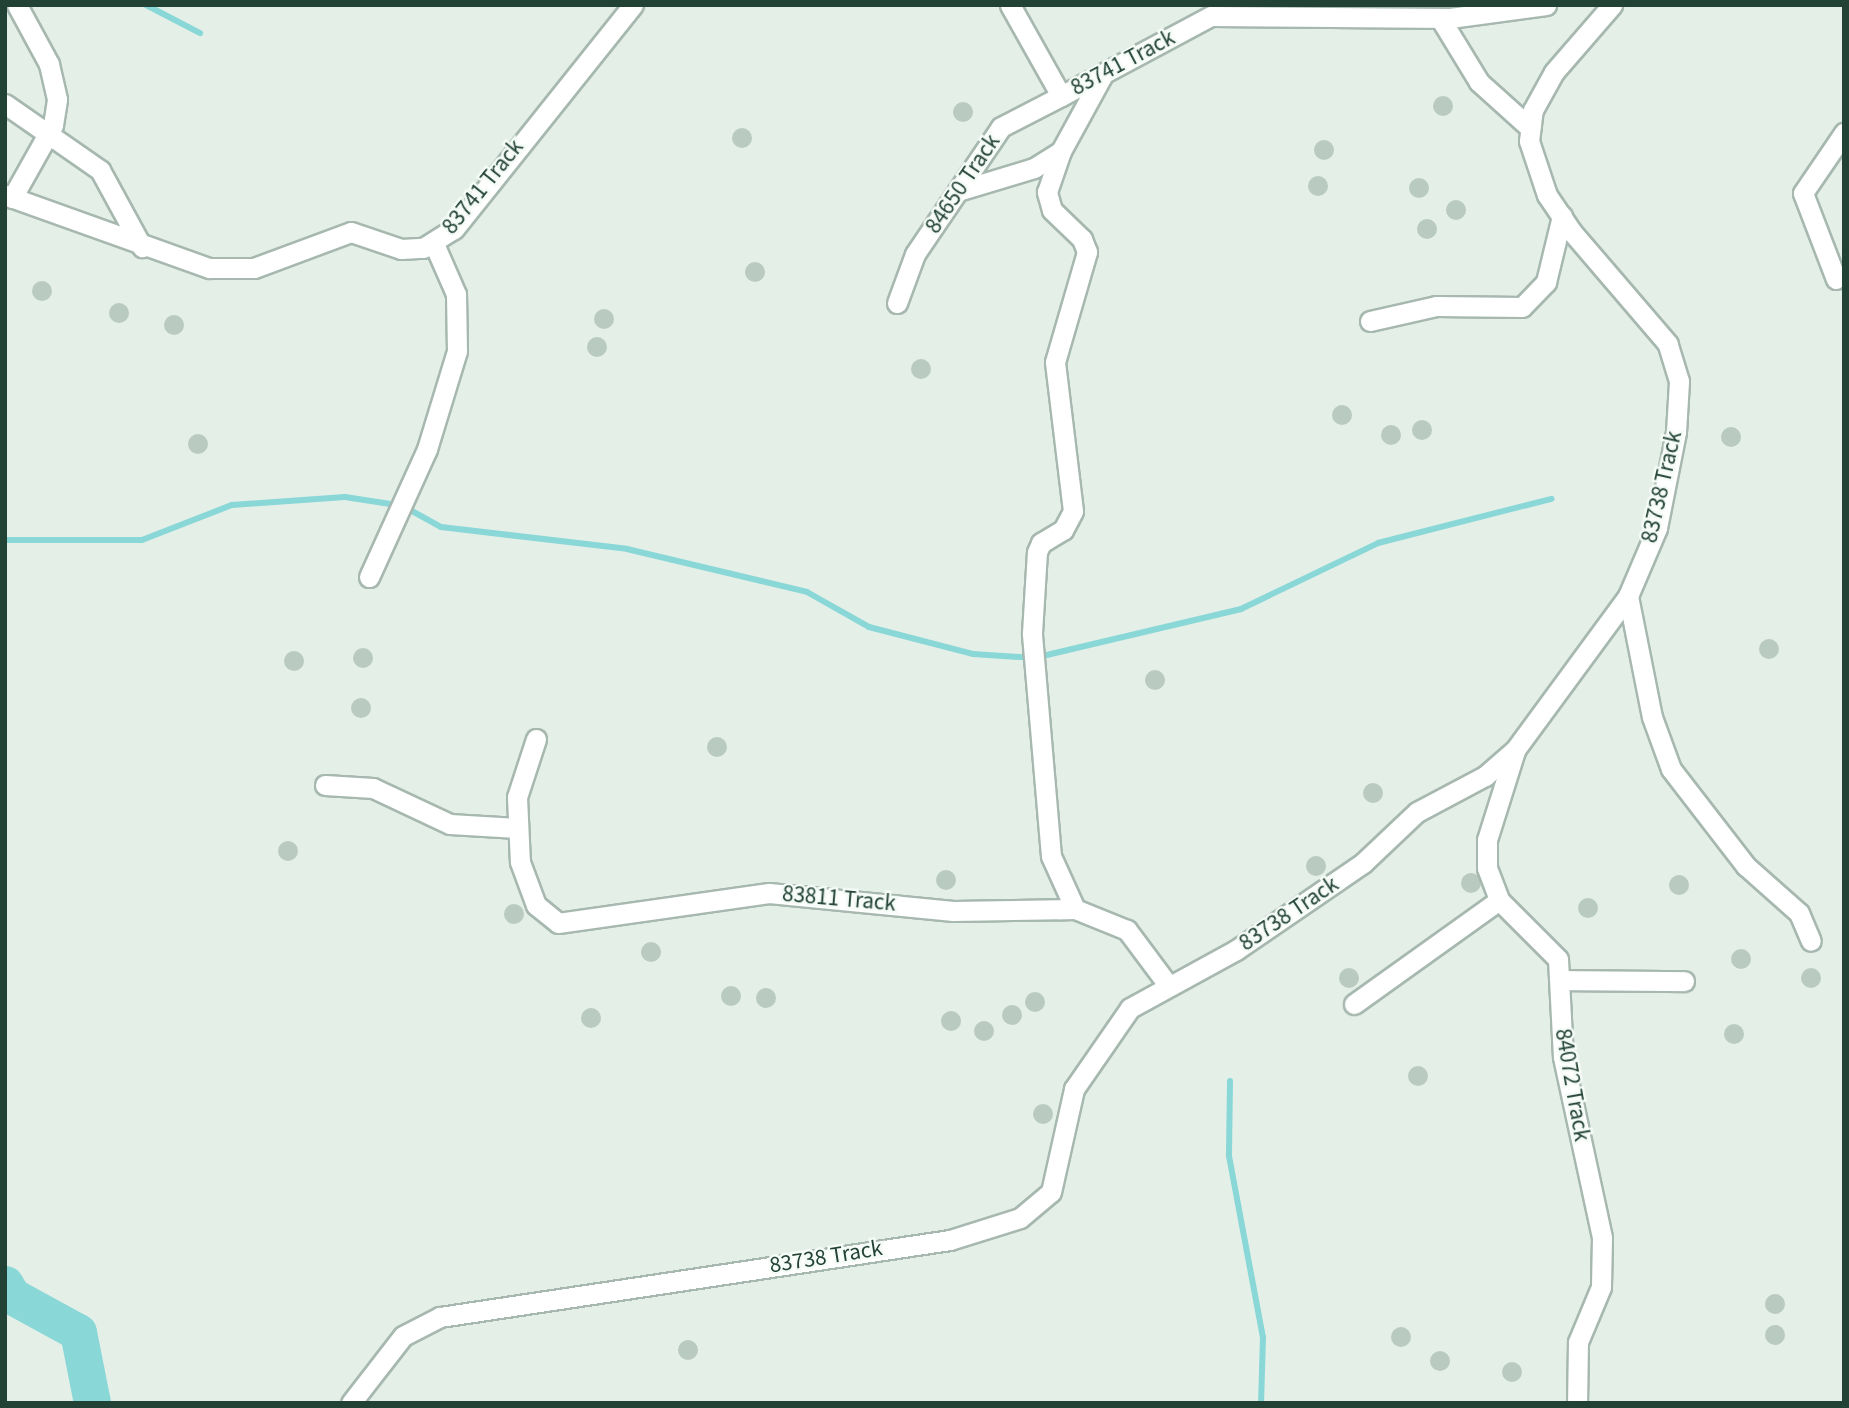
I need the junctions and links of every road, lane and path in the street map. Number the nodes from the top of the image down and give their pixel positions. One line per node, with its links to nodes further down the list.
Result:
1 (17, 5): 12 (street)
2 (633, 5): 18 (street, 83741 Track)
3 (1010, 5): 9 (street, 83741 Track)
4 (1546, 5): 7 (street, 83741 Track)
5 (1612, 5): 11 (street)
6 (1283, 9): 7 (street, 83741 Track); 8 (street, 83741 Track)
7 (1440, 18): 11 (street)
8 (1102, 76): 9 (street, 83741 Track); 14 (street)
9 (1061, 96): 15 (street, 84650 Track)
10 (5, 104): 12 (street)
11 (1530, 128): 17 (street, 83738 Track)
12 (50, 131): 16 (street); 19 (street)
13 (1844, 133): 20 (street)
14 (1060, 152): 15 (street); 30 (street)
15 (958, 191): 21 (street, 84650 Track)
16 (9, 197): 19 (street, 83741 Track)
17 (1562, 216): 22 (street); 24 (street, 83738 Track)
18 (434, 244): 19 (street, 83741 Track); 23 (street)
19 (142, 247)
20 (1836, 279)
21 (897, 303)
22 (1370, 321)
23 (369, 577)
24 (1628, 597): 26 (street, 83738 Track); 31 (street)
25 (536, 738): 28 (street)
26 (1515, 750): 29 (street); 34 (street, 83738 Track)
27 (325, 785): 28 (street)
28 (516, 822): 30 (street, 83811 Track)
29 (1499, 900): 32 (street, 84072 Track); 35 (street)
30 (1075, 909): 34 (street, 83811 Track)
31 (1811, 941)
32 (1562, 980): 33 (street); 37 (street, 84072 Track)
33 (1684, 981)
34 (1168, 985): 36 (street, 83738 Track)
35 (1354, 1004)
36 (360, 1400)
37 (1577, 1403)

